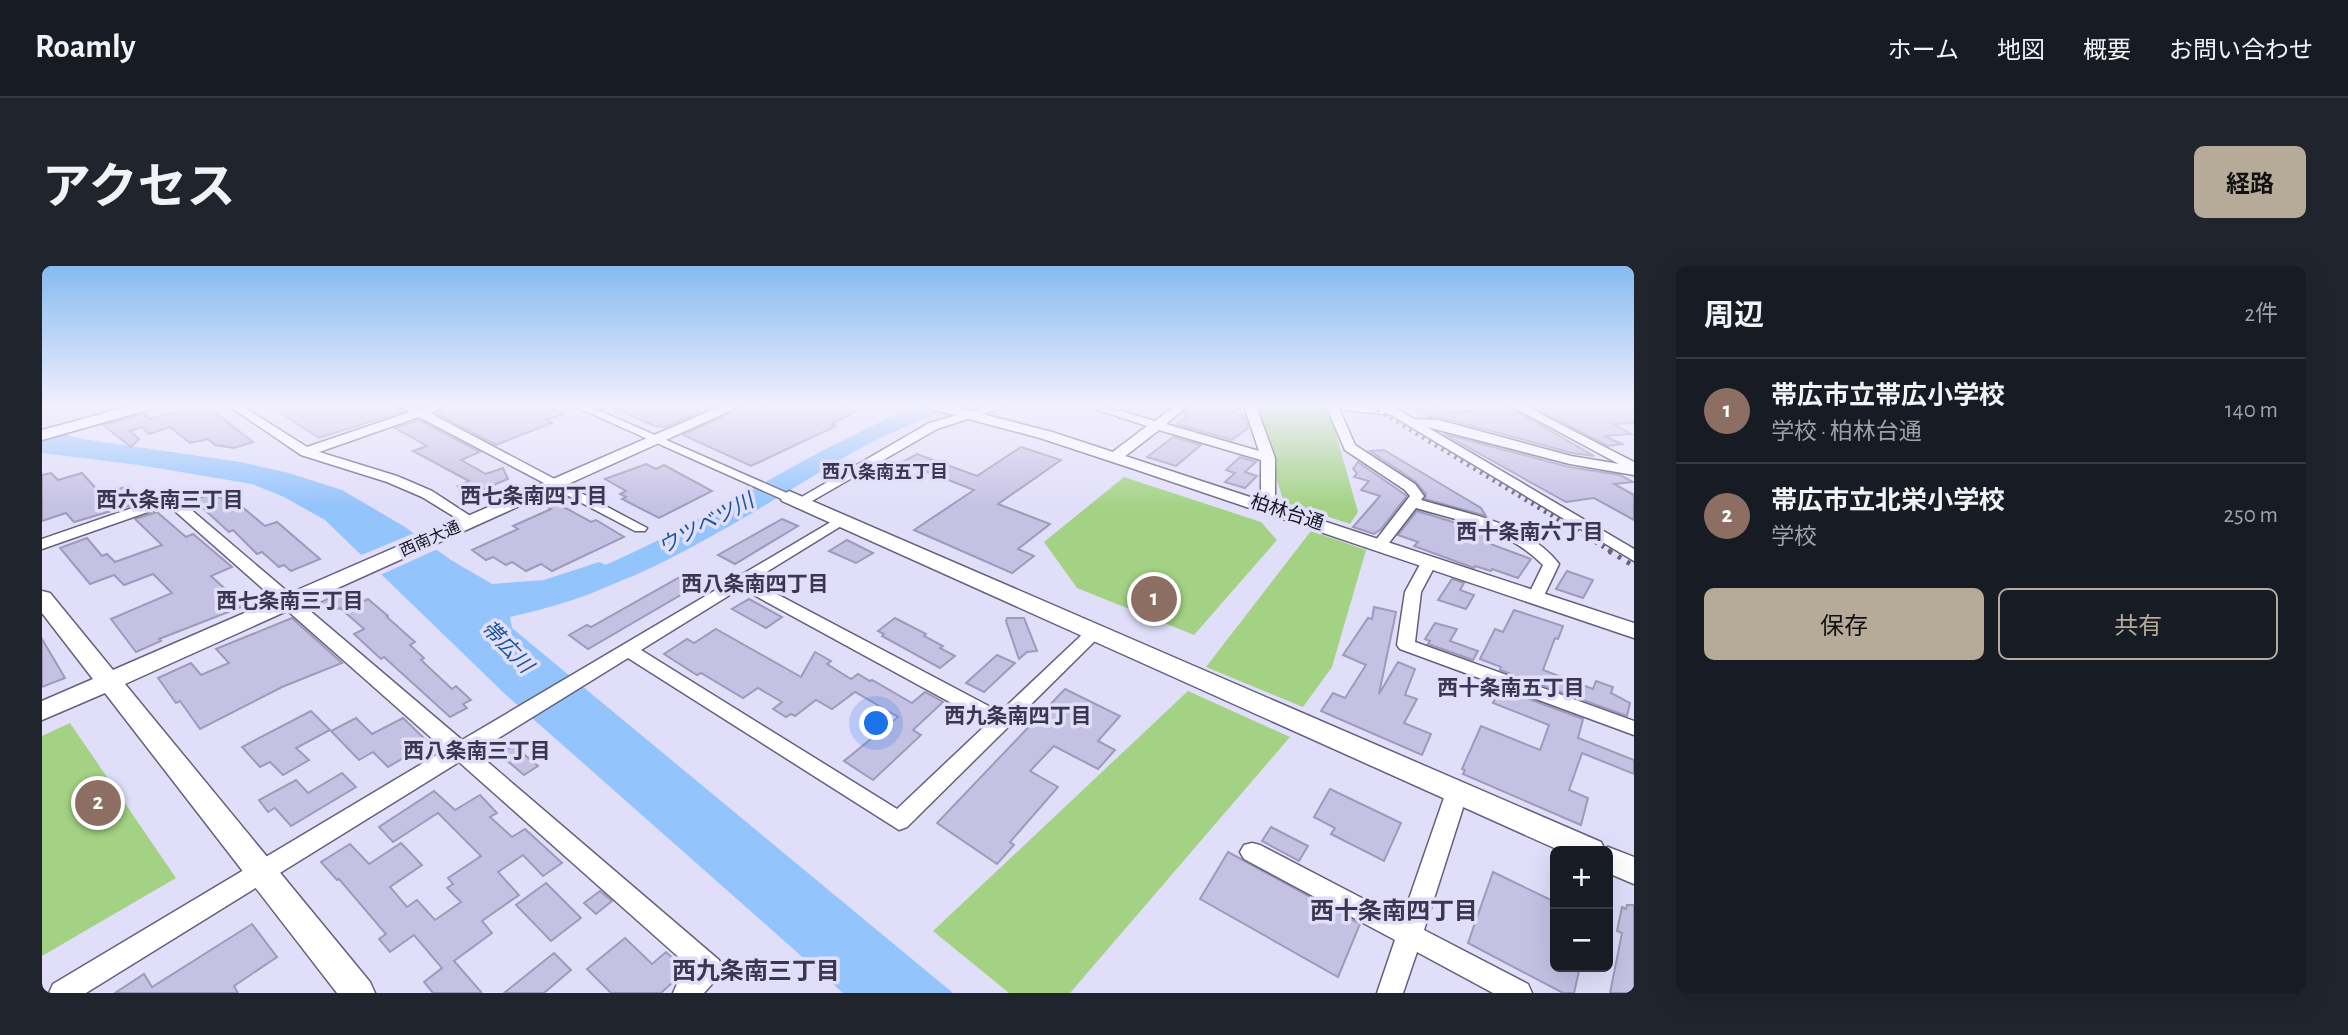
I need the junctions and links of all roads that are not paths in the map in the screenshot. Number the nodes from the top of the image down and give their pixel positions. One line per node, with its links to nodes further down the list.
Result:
1 (287, 440): 15 (street)
2 (340, 440): 15 (street)
3 (472, 440): 21 (street)
4 (657, 440): 21 (street, 西南大通)
5 (661, 440): 22 (street)
6 (905, 440): 22 (street)
7 (1056, 440): 18 (street, 柏林台通)
8 (1138, 440): 18 (street)
9 (1205, 440): 19 (street)
10 (1262, 440): 19 (street)
11 (1347, 440): 23 (street)
12 (1441, 440): 30 (street)
13 (1497, 440): 20 (street)
14 (1585, 440): 17 (street)
15 (306, 452): 26 (street)
16 (1634, 452): 17 (street)
17 (1611, 453): 20 (street)
18 (1115, 457): 24 (street, 柏林台通)
19 (1268, 458): 24 (street)
20 (1634, 469)
21 (555, 484): 26 (street, 西南大通); 27 (street)
22 (794, 499): 25 (street)
23 (1412, 502): 29 (street); 34 (street)
24 (1268, 507): 29 (street, 柏林台通)
25 (841, 520): 32 (street); 37 (street)
26 (471, 521): 35 (street, 西南大通)
27 (640, 528)
28 (42, 544): 35 (street)
29 (1380, 545): 31 (street, 柏林台通)
30 (1634, 556)
31 (1429, 562): 34 (street, 柏林台通); 42 (street)
32 (740, 581): 38 (street); 41 (street)
33 (42, 598): 39 (street)
34 (1535, 598): 36 (street, 柏林台通)
35 (290, 601): 39 (street, 西南大通); 43 (street)
36 (1634, 631)
37 (1094, 633): 41 (street); 44 (street)
38 (627, 649): 41 (street); 43 (street)
39 (109, 682): 40 (street, 西南大通); 49 (street)
40 (42, 711)
41 (1002, 722)
42 (1634, 728)
43 (458, 751): 49 (street); 53 (street)
44 (1457, 792): 45 (street); 50 (street)
45 (1579, 846)
46 (1252, 852): 50 (street)
47 (1613, 861): 48 (street)
48 (1634, 871)
49 (261, 872): 51 (street); 52 (street)
50 (1411, 936): 54 (street); 55 (street)
51 (62, 993)
52 (358, 993)
53 (686, 993)
54 (1390, 993)
55 (1519, 993)

